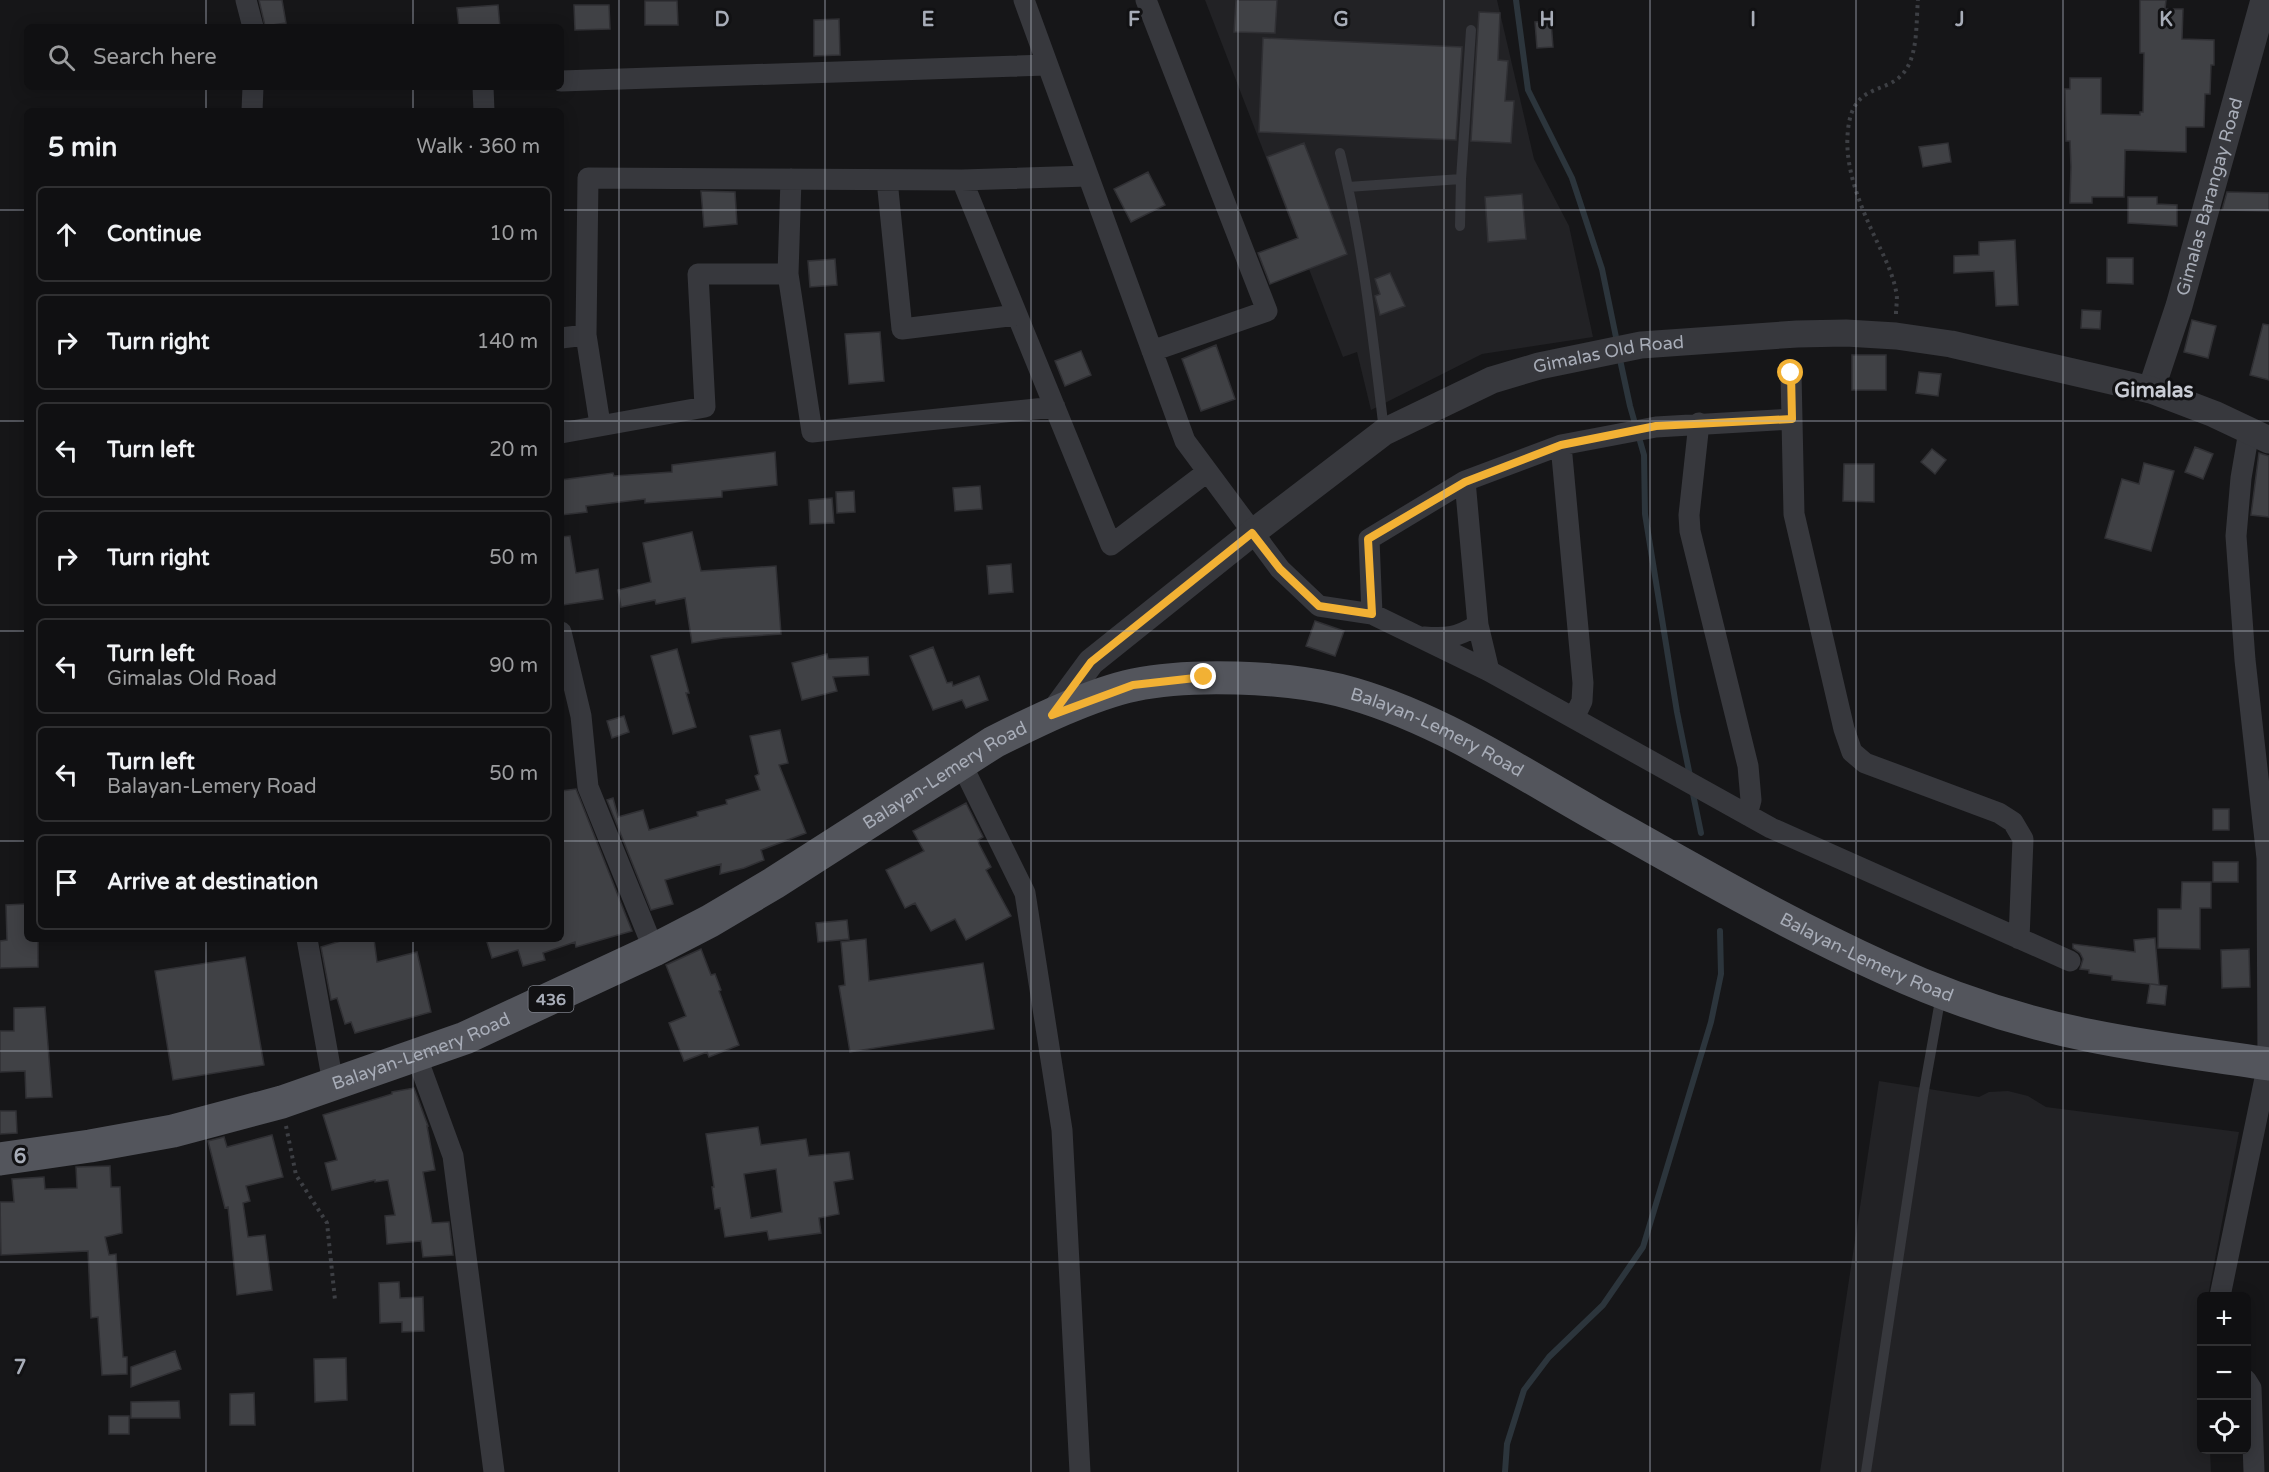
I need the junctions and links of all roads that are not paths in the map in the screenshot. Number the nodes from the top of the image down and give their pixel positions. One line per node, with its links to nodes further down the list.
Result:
1 (246, 0): 5 (street)
2 (1024, 0): 7 (street)
3 (1146, 0): 25 (street)
4 (2264, 0): 27 (street, Gimalas Barangay Road)
5 (252, 24)
6 (1471, 30): 16 (lane)
7 (1047, 65): 8 (street); 14 (street)
8 (564, 81)
9 (254, 90): 11 (street)
10 (483, 90): 12 (street)
11 (252, 108)
12 (484, 108)
13 (1340, 153): 19 (lane)
14 (1088, 176): 18 (street); 25 (street)
15 (791, 179): 17 (street); 21 (street); 23 (street)
16 (1461, 179): 19 (lane); 20 (lane)
17 (887, 180): 18 (street); 22 (street)
18 (962, 180): 22 (street)
19 (1348, 187): 33 (lane)
20 (1460, 226)
21 (788, 274): 28 (street); 31 (street)
22 (1017, 315): 28 (street)
23 (586, 335): 24 (street); 31 (street)
24 (564, 338)
25 (1152, 351): 36 (street)
26 (1791, 373): 29 (street)
27 (2151, 390): 33 (street, Gimalas Old Road / 436); 34 (street, Gimalas Old Road / 436)
28 (1055, 407): 36 (street)
29 (1792, 419): 30 (street); 48 (street)
30 (1699, 423): 35 (street); 47 (street)
31 (600, 424): 32 (street)
32 (564, 431)
33 (1384, 432): 38 (street, Gimalas Old Road / 436)
34 (2259, 435): 54 (street)
35 (1561, 445): 37 (street); 45 (street)
36 (1207, 472): 38 (street)
37 (1465, 482): 39 (street); 40 (street)
38 (1252, 533): 39 (street); 44 (street, Gimalas Old Road / 436)
39 (1372, 614): 41 (street)
40 (1478, 625): 41 (street); 43 (street)
41 (1419, 637): 43 (street)
42 (564, 644): 50 (street)
43 (1489, 671): 45 (street)
44 (1052, 715): 46 (main road, Balayan-Lemery Road / 436); 52 (main road, Balayan-Lemery Road)
45 (1574, 718): 47 (street)
46 (961, 763): 50 (main road, Balayan-Lemery Road / 436); 60 (street)
47 (1747, 815): 48 (street)
48 (2019, 939): 51 (street)
49 (308, 942): 55 (street)
50 (654, 950): 53 (main road, Balayan-Lemery Road / 436)
51 (2070, 961)
52 (1942, 991): 54 (main road, Balayan-Lemery Road); 61 (lane)
53 (416, 1055): 55 (main road, Balayan-Lemery Road / 436); 59 (street)
54 (2268, 1064): 57 (street)
55 (333, 1083): 56 (main road, Balayan-Lemery Road / 436)
56 (0, 1159)
57 (2221, 1292)
58 (2251, 1386): 62 (street)
59 (494, 1472)
60 (1080, 1472)
61 (1866, 1472)
62 (2254, 1472)

